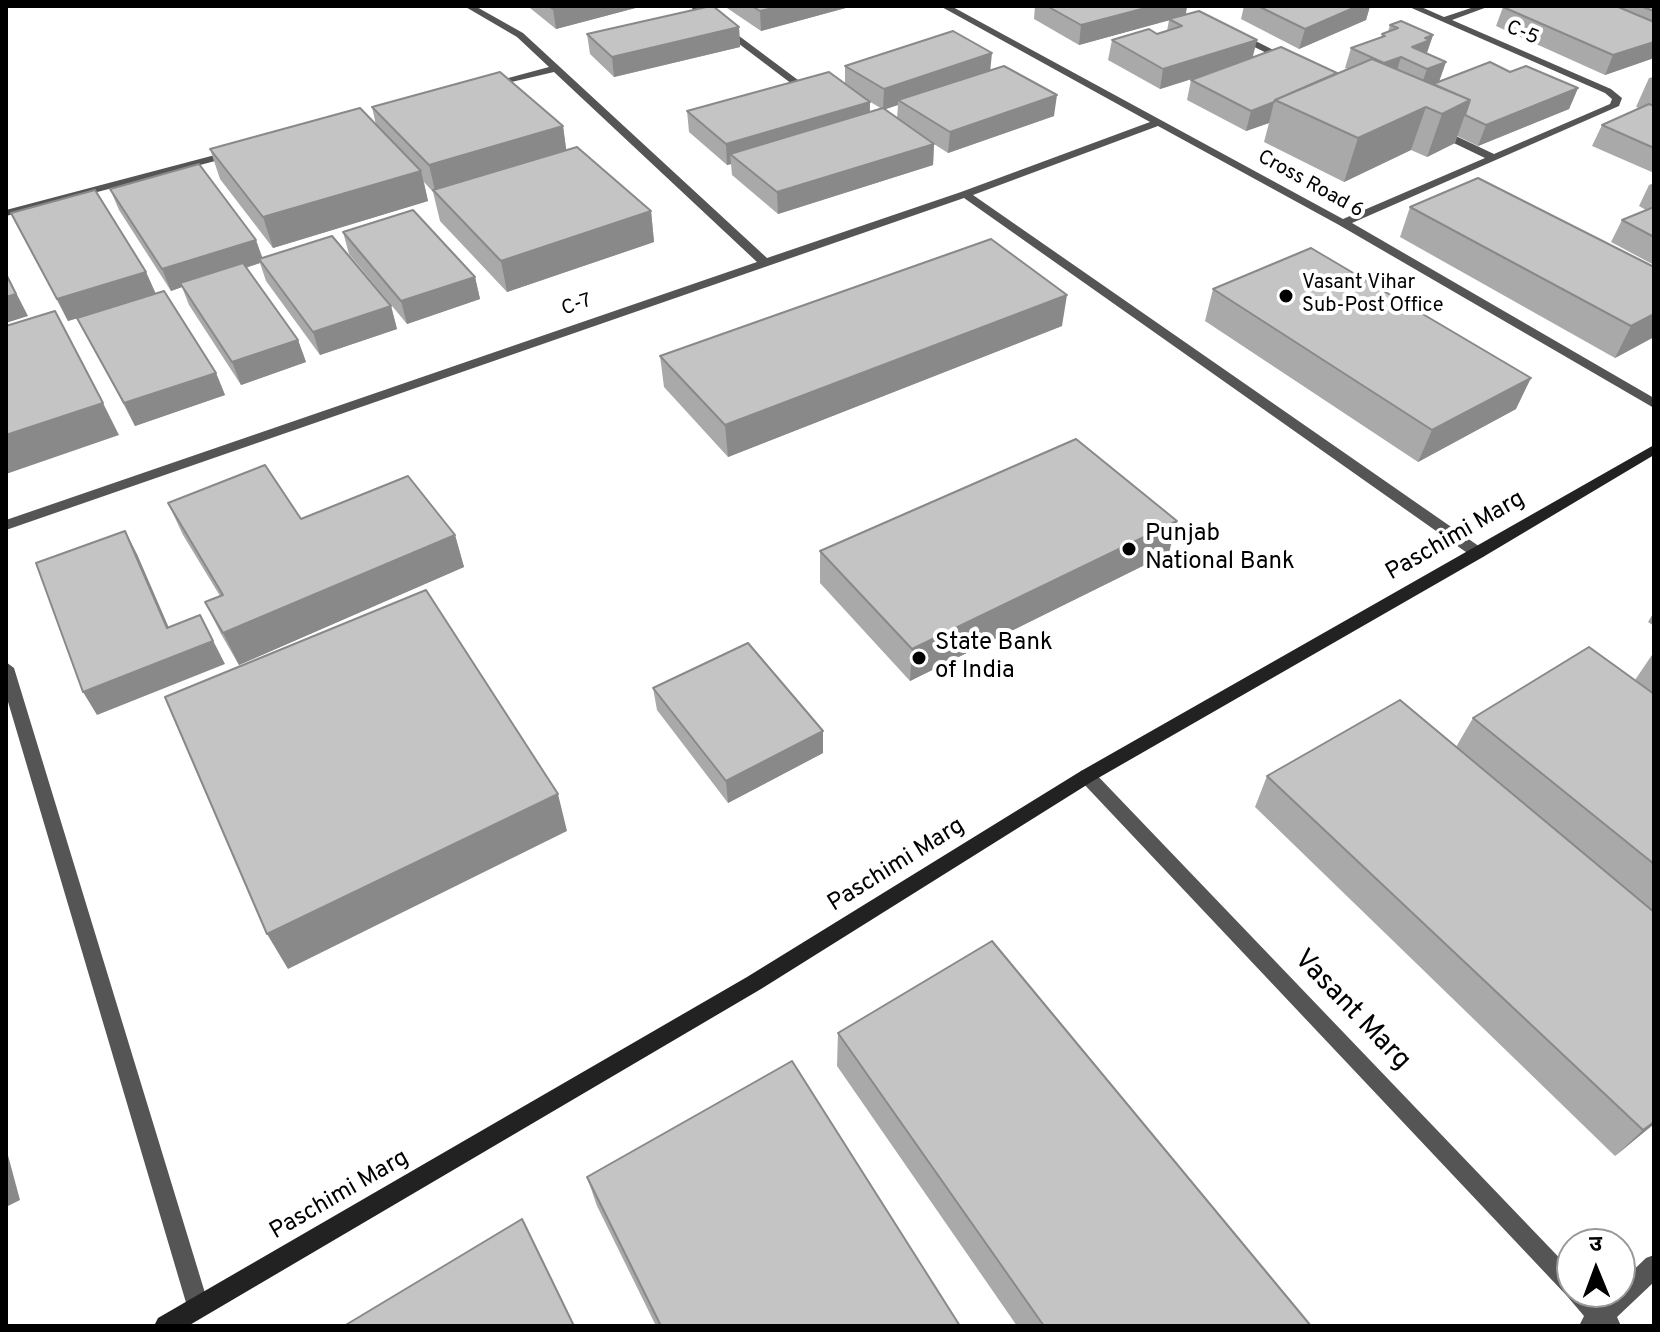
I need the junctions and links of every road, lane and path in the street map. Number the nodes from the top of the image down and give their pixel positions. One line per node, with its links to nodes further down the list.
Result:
1 (468, 6): 8 (street)
2 (693, 6): 10 (street)
3 (944, 6): 12 (street, Cross Road 6)
4 (1411, 6): 6 (street, C-5)
5 (1486, 6): 6 (street)
6 (1444, 20): 15 (street, C-5)
7 (1220, 27): 9 (street)
8 (557, 68): 11 (street); 19 (street)
9 (1305, 68)
10 (795, 82)
11 (480, 88)
12 (1160, 122): 16 (street, C-7); 18 (street, Cross Road 6)
13 (1434, 130): 15 (street)
14 (251, 148): 17 (street)
15 (1492, 157): 18 (street)
16 (965, 194): 19 (street, C-7); 23 (street)
17 (6, 213)
18 (1343, 223): 20 (street, Cross Road 6)
19 (764, 262): 22 (street, C-7)
20 (1654, 404)
21 (1654, 449): 23 (main road, Paschimi Marg)
22 (6, 525)
23 (1478, 553): 25 (main road, Paschimi Marg)
24 (6, 668): 28 (street)
25 (1087, 776): 27 (street, Vasant Marg); 28 (main road, Paschimi Marg)
26 (1654, 1266): 29 (street)
27 (1556, 1270)
28 (198, 1306): 30 (main road, Paschimi Marg)
29 (1600, 1323)
30 (166, 1326)

